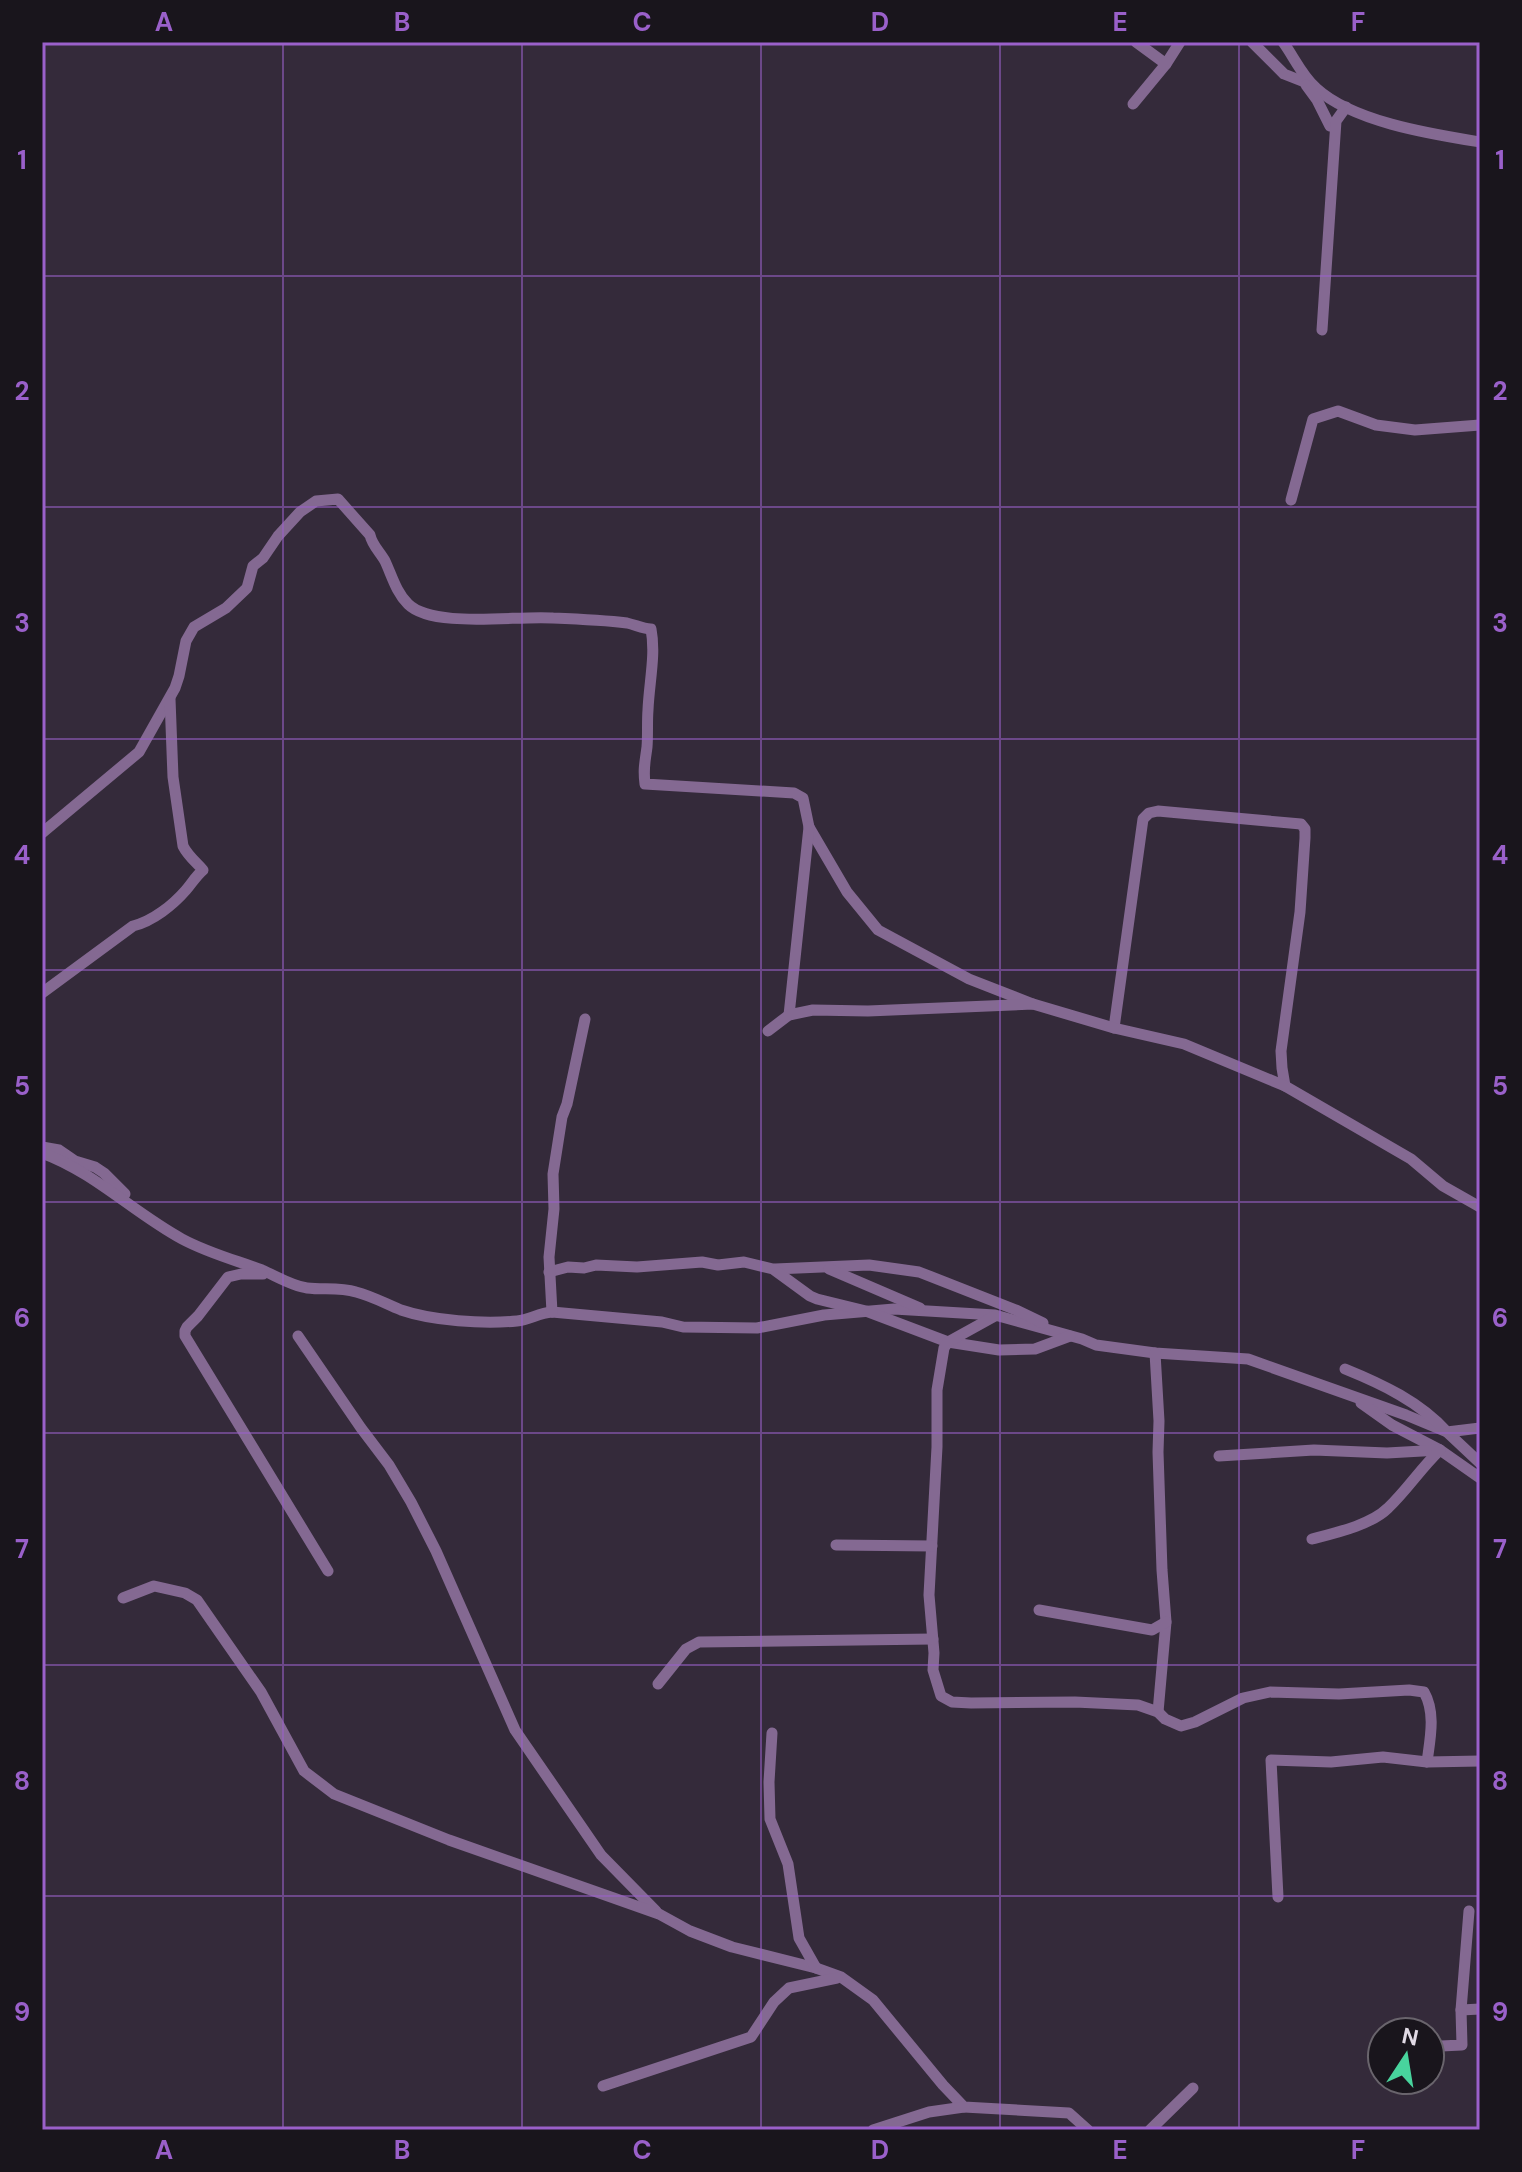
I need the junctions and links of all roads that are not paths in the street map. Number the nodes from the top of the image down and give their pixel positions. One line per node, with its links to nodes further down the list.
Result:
1 (1136, 42): 5 (street)
2 (1180, 42): 5 (street)
3 (1252, 42): 6 (street)
4 (1283, 42): 6 (street)
5 (1166, 64): 7 (street)
6 (1308, 84): 8 (street); 9 (street)
7 (1133, 104)
8 (1346, 107): 10 (street); 11 (street)
9 (1330, 126)
10 (1480, 142)
11 (1322, 330)
12 (1480, 425): 13 (street)
13 (1291, 500)
14 (170, 699): 15 (street); 16 (street); 17 (street)
15 (809, 827): 18 (street); 19 (street)
16 (42, 833)
17 (42, 993)
18 (1033, 1004): 19 (street); 21 (street)
19 (789, 1015): 22 (street)
20 (585, 1019): 29 (street)
21 (1114, 1028): 23 (street); 23 (street)
22 (768, 1031)
23 (1285, 1086): 25 (street)
24 (42, 1150): 28 (street)
25 (1480, 1207)
26 (825, 1267): 27 (street); 31 (street); 34 (street)
27 (773, 1269): 29 (street); 30 (street)
28 (267, 1272): 32 (street); 50 (street)
29 (549, 1272): 32 (street)
30 (866, 1311): 31 (street); 32 (street); 37 (street)
31 (928, 1311): 33 (street)
32 (552, 1312)
33 (995, 1315): 34 (street); 37 (street)
34 (1053, 1332): 36 (street)
35 (298, 1336): 62 (street)
36 (1071, 1336): 37 (street); 38 (street)
37 (948, 1342): 49 (street)
38 (1155, 1353): 40 (street); 53 (street)
39 (1345, 1369): 42 (street)
40 (1354, 1398): 42 (street); 43 (street)
41 (1480, 1428): 42 (street)
42 (1447, 1432): 45 (street)
43 (1440, 1450): 44 (street); 46 (street); 47 (street)
44 (1219, 1456)
45 (1480, 1463)
46 (1480, 1478)
47 (1312, 1539)
48 (836, 1545): 49 (street)
49 (932, 1546): 54 (street)
50 (328, 1571)
51 (123, 1598): 62 (street)
52 (1039, 1610): 53 (street)
53 (1166, 1622): 56 (street)
54 (933, 1639): 55 (street); 56 (street)
55 (658, 1684)
56 (1158, 1712): 59 (street)
57 (772, 1733): 63 (street)
58 (1480, 1761): 59 (street)
59 (1427, 1762): 60 (street)
60 (1278, 1897)
61 (1469, 1911): 66 (street)
62 (659, 1914): 63 (street)
63 (816, 1968): 64 (street)
64 (841, 1977): 68 (street); 70 (street)
65 (1480, 2009): 66 (street)
66 (1461, 2010): 67 (street)
67 (1446, 2046)
68 (603, 2086)
69 (1193, 2088): 73 (street)
70 (964, 2107): 71 (street); 72 (street)
71 (873, 2130)
72 (1088, 2130)
73 (1150, 2130)

